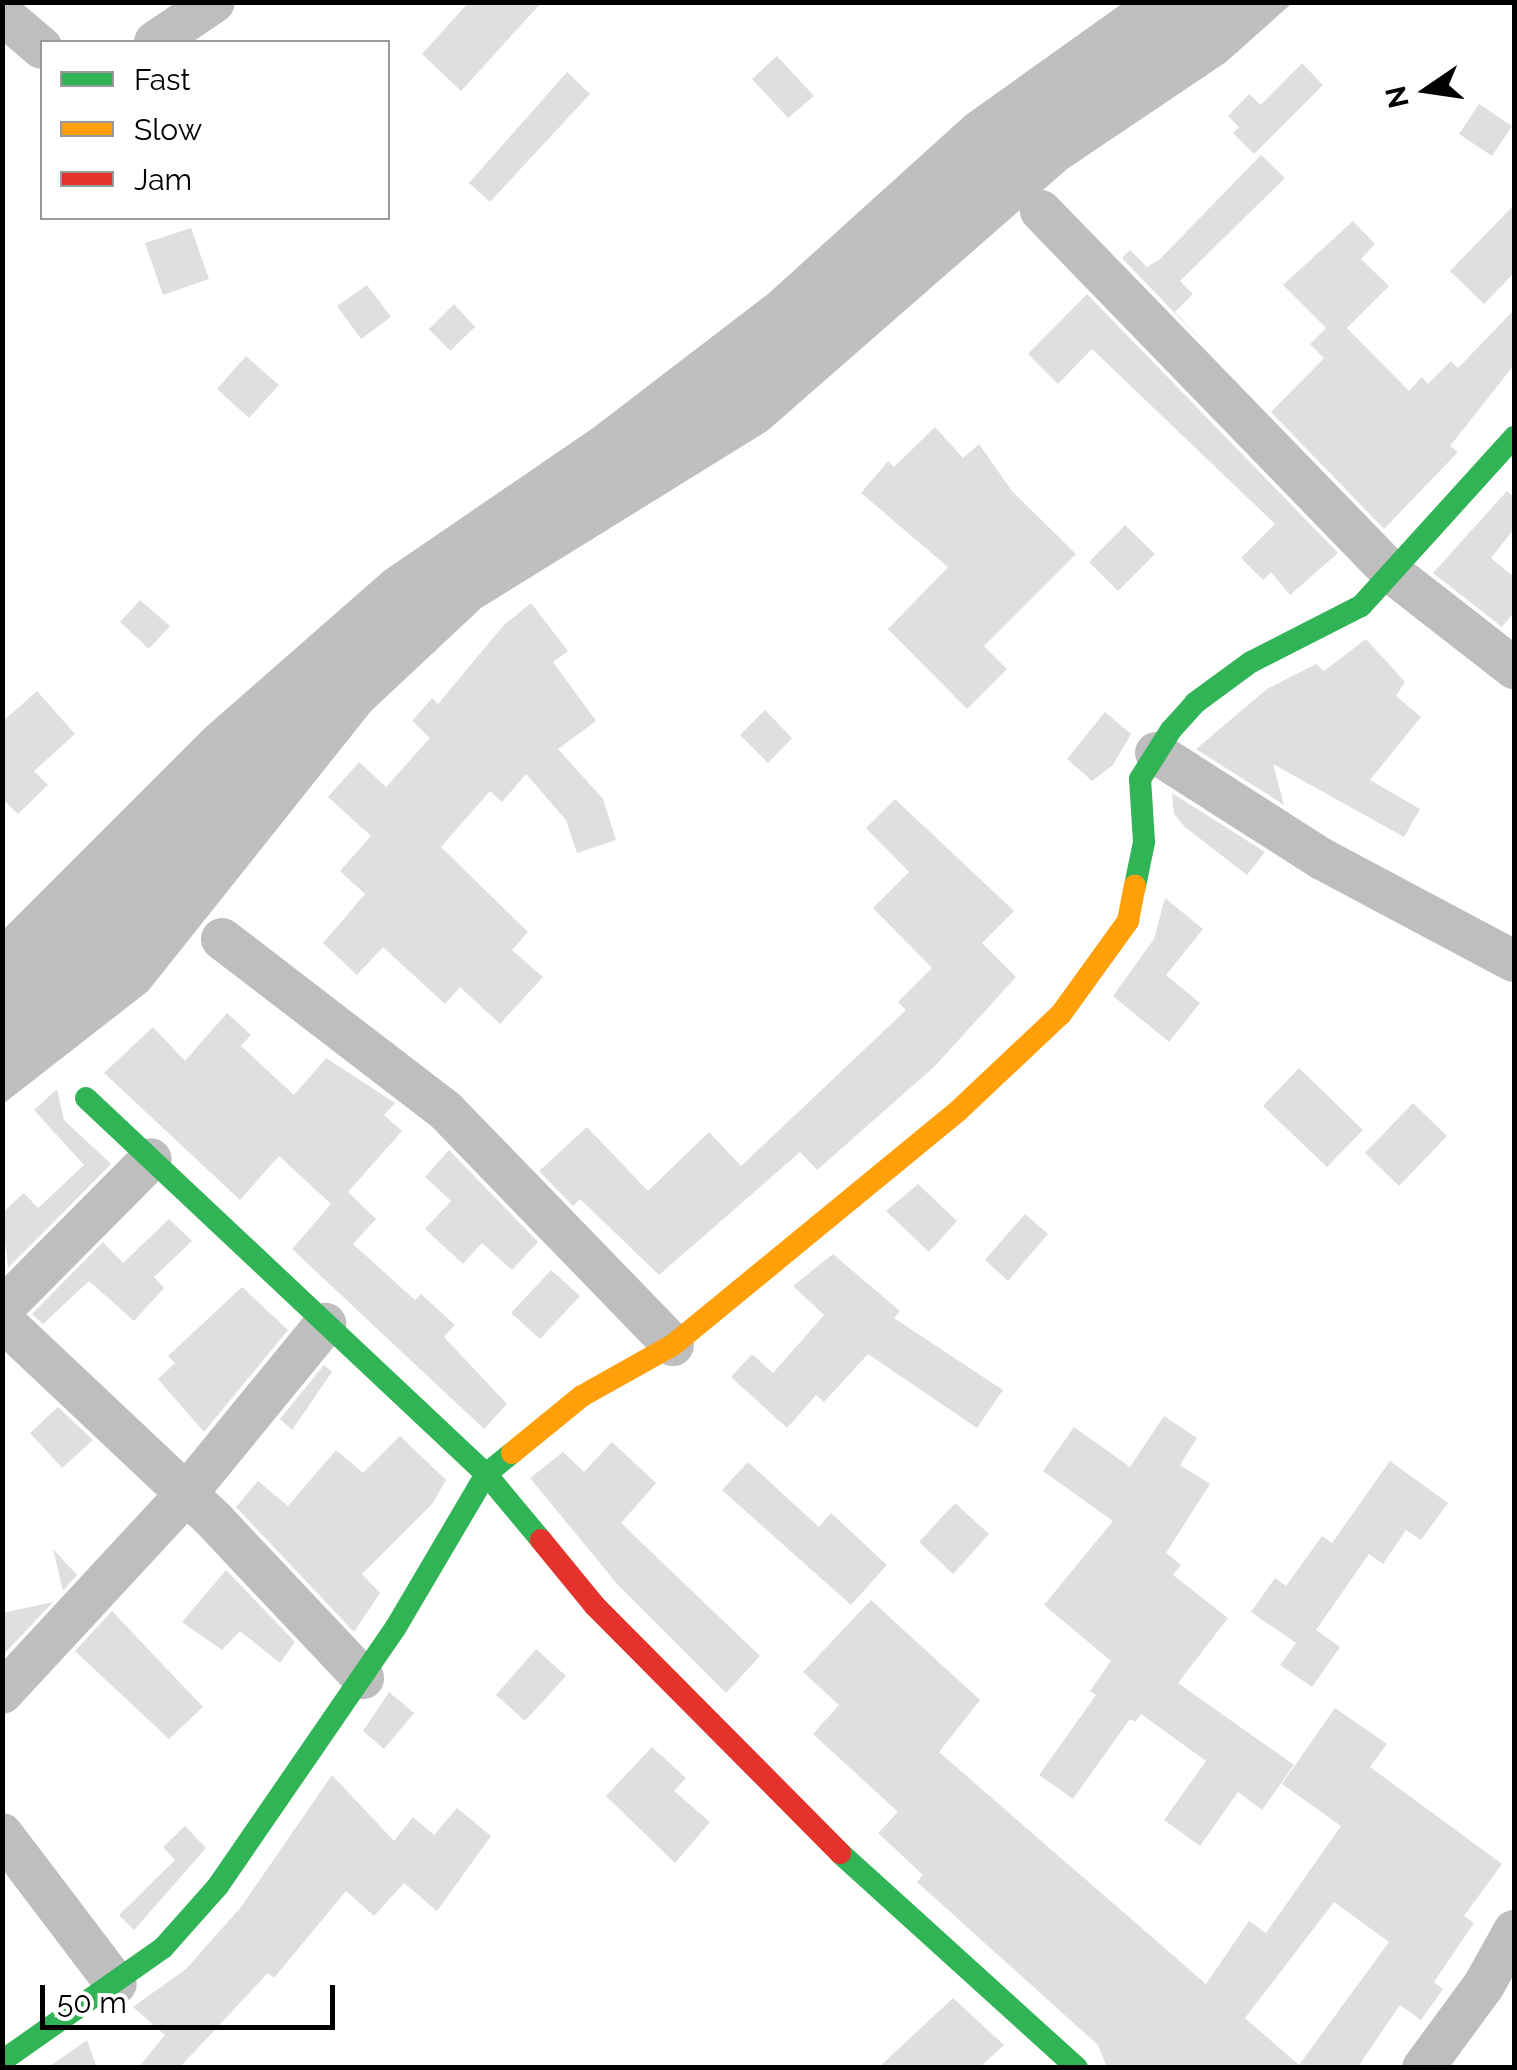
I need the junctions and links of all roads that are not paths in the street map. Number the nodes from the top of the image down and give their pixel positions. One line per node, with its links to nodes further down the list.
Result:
1 (214, 2): 3 (street)
2 (2, 14): 4 (street)
3 (158, 40)
4 (40, 46)
5 (1042, 211): 7 (street)
6 (1514, 437): 7 (street)
7 (1392, 573): 8 (street); 9 (street)
8 (1514, 668)
9 (1156, 753): 11 (street); 17 (street)
10 (222, 938): 17 (street)
11 (1514, 961)
12 (86, 1098): 13 (street)
13 (151, 1159): 14 (street); 16 (street)
14 (2, 1308)
15 (2, 1320): 19 (street)
16 (324, 1324): 18 (street); 19 (street)
17 (673, 1345): 18 (street)
18 (486, 1474): 20 (street); 26 (street)
19 (186, 1494): 20 (street); 21 (street)
20 (362, 1678): 24 (street)
21 (2, 1692)
22 (2, 1834): 24 (street)
23 (1514, 1931): 27 (street)
24 (116, 1984): 25 (street)
25 (2, 2062)
26 (1077, 2068)
27 (1422, 2068)

